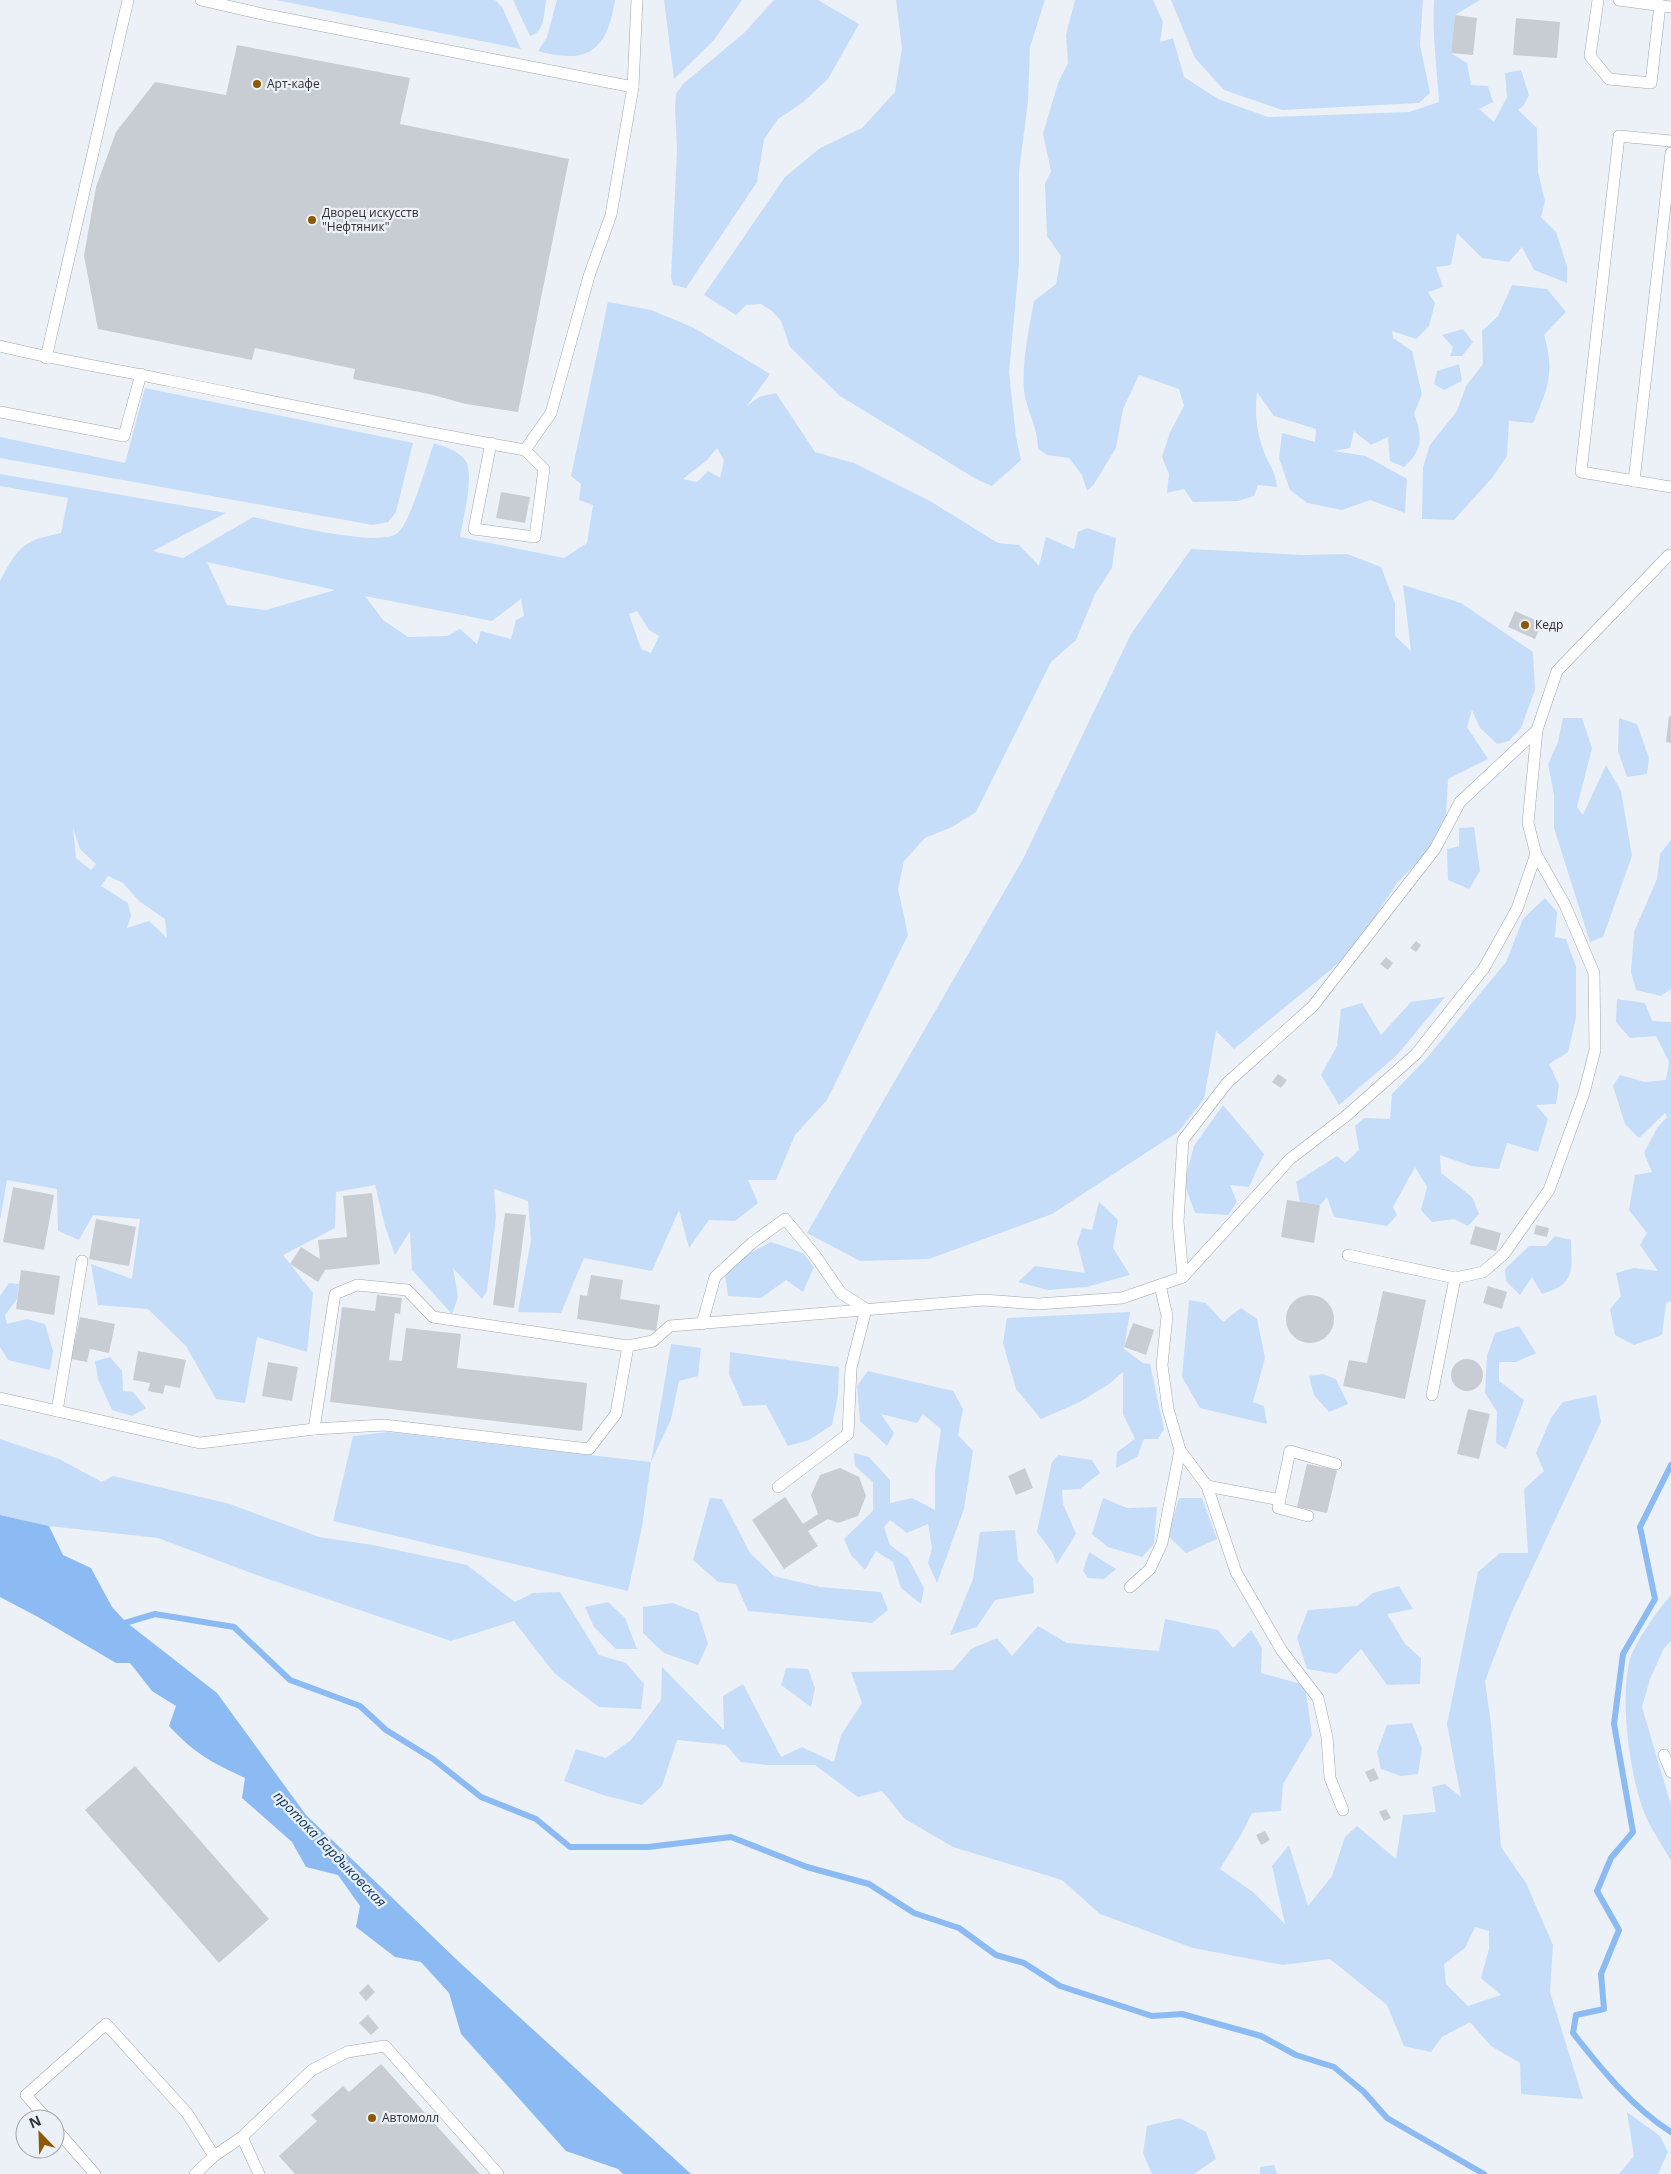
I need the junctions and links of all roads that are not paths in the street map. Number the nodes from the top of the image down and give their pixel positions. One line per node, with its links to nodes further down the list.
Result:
1 (128, 0): 12 (lane)
2 (201, 0): 8 (lane)
3 (638, 0): 8 (lane)
4 (1598, 0): 7 (lane)
5 (1619, 0): 6 (lane)
6 (1637, 1): 7 (lane)
7 (1666, 6)
8 (633, 87): 16 (lane)
9 (1671, 141): 17 (lane)
10 (1671, 153): 17 (lane)
11 (0, 346): 12 (lane)
12 (46, 358): 13 (lane)
13 (140, 374): 14 (lane); 15 (lane)
14 (0, 412)
15 (490, 444): 16 (lane); 16 (lane)
16 (526, 450)
17 (1634, 481): 18 (lane)
18 (1671, 486)
19 (1669, 555): 20 (lane)
20 (1537, 730): 21 (lane); 24 (lane)
21 (1536, 854): 24 (lane); 25 (lane)
22 (1348, 1255): 25 (lane)
23 (82, 1261): 32 (lane)
24 (1183, 1277): 26 (lane)
25 (1455, 1278): 30 (lane)
26 (1160, 1285): 27 (lane); 34 (lane)
27 (866, 1309): 28 (lane); 28 (lane); 37 (lane)
28 (702, 1324): 29 (lane)
29 (628, 1346): 33 (lane); 33 (lane)
30 (1432, 1395)
31 (0, 1398): 32 (lane)
32 (57, 1411): 33 (lane)
33 (314, 1429)
34 (1180, 1450): 36 (lane); 40 (lane)
35 (1336, 1464): 38 (lane)
36 (1207, 1486): 38 (lane); 43 (lane)
37 (778, 1487)
38 (1280, 1500): 39 (lane)
39 (1308, 1516)
40 (1130, 1587)
41 (1664, 1755): 42 (lane)
42 (1671, 1772)
43 (1342, 1810)
44 (39, 2109): 47 (lane)
45 (242, 2137): 47 (lane); 50 (lane); 51 (lane)
46 (65, 2139): 48 (lane)
47 (214, 2156): 49 (lane)
48 (96, 2174)
49 (195, 2174)
50 (259, 2174)
51 (498, 2174)

